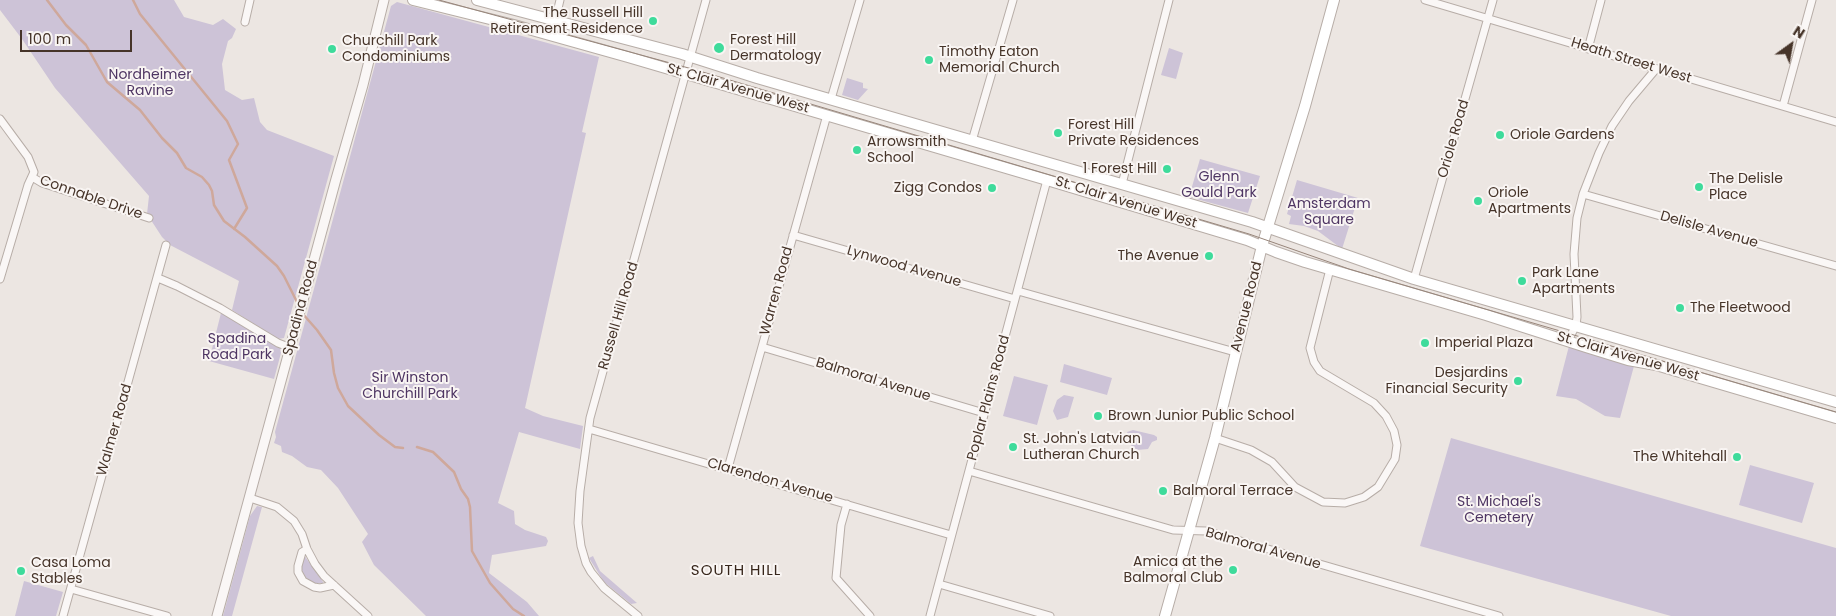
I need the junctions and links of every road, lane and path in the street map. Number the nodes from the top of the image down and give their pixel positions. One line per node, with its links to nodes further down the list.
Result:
1 (250, 0): 17 (street)
2 (384, 0): 49 (street, Spadina Road)
3 (413, 0): 21 (main road, St. Clair Avenue West)
4 (477, 0): 16 (main road, St. Clair Avenue West)
5 (560, 0): 16 (street)
6 (706, 0): 19 (street, Russell Hill Road)
7 (860, 0): 22 (street)
8 (1014, 0): 28 (street)
9 (1169, 0): 32 (street)
10 (1334, 0): 35 (main road, Avenue Road)
11 (1425, 0): 15 (street, Heath Street West)
12 (1493, 0): 15 (street, Oriole Road)
13 (1601, 0): 18 (street)
14 (1812, 0): 23 (street)
15 (1488, 18): 18 (street, Heath Street West); 43 (street, Oriole Road)
16 (555, 21): 19 (main road, St. Clair Avenue West)
17 (245, 22)
18 (1588, 48): 20 (street, Heath Street West)
19 (690, 57): 21 (street, Russell Hill Road); 22 (main road, St. Clair Avenue West)
20 (1656, 69): 23 (street, Heath Street West); 33 (street)
21 (686, 75): 24 (main road, St. Clair Avenue West); 54 (street, Russell Hill Road)
22 (831, 99): 27 (main road, St. Clair Avenue West)
23 (1783, 106): 26 (street, Heath Street West)
24 (827, 115): 29 (main road, St. Clair Avenue West); 36 (street, Warren Road)
25 (0, 119): 30 (street)
26 (1836, 122)
27 (920, 125): 28 (main road, St. Clair Avenue West); 29 (main road)
28 (972, 141): 32 (main road, St. Clair Avenue West)
29 (915, 142): 31 (main road, St. Clair Avenue West)
30 (32, 177): 34 (street, Connable Drive); 42 (street)
31 (1047, 180): 38 (main road, St. Clair Avenue West); 44 (street, Poplar Plains Road)
32 (1122, 184): 35 (main road, St. Clair Avenue West)
33 (1582, 194): 39 (street, Delisle Avenue); 46 (street)
34 (149, 218)
35 (1268, 228): 38 (main road, Avenue Road); 43 (main road, St. Clair Avenue West)
36 (793, 235): 45 (street, Lynwood Avenue); 48 (street, Warren Road)
37 (166, 245): 41 (street, Walmer Road)
38 (1262, 246): 40 (main road, St. Clair Avenue West); 50 (main road, Avenue Road)
39 (1836, 266)
40 (1330, 269): 47 (main road, St. Clair Avenue West); 55 (street)
41 (158, 278): 49 (street); 65 (street, Walmer Road)
42 (0, 279)
43 (1414, 279): 46 (main road, St. Clair Avenue West)
44 (1018, 291): 45 (street, Poplar Plains Road); 50 (street)
45 (1015, 299): 52 (street, Poplar Plains Road)
46 (1576, 325): 47 (street); 51 (main road, St. Clair Avenue West)
47 (1568, 341): 53 (main road, St. Clair Avenue West)
48 (762, 347): 52 (street, Balmoral Avenue); 56 (street, Warren Road)
49 (291, 348): 58 (street, Spadina Road)
50 (1235, 352): 55 (main road, Avenue Road)
51 (1836, 402)
52 (984, 413): 57 (street, Poplar Plains Road)
53 (1836, 418)
54 (588, 429): 56 (street, Clarendon Avenue); 70 (street, Russell Hill Road)
55 (1215, 438): 60 (main road, Avenue Road)
56 (728, 468): 59 (street, Clarendon Avenue)
57 (969, 471): 60 (street, Balmoral Avenue); 61 (street, Poplar Plains Road)
58 (250, 498): 62 (street); 68 (street, Spadina Road)
59 (847, 504): 61 (street, Clarendon Avenue); 71 (street)
60 (1188, 530): 74 (main road, Avenue Road); 75 (street, Balmoral Avenue)
61 (951, 535): 63 (street, Poplar Plains Road)
62 (306, 549): 64 (street); 64 (street)
63 (939, 584): 72 (street, Poplar Plains Road); 73 (street)
64 (334, 585): 69 (street)
65 (71, 589): 66 (street, Walmer Road); 67 (street)
66 (63, 616)
67 (167, 616)
68 (217, 616)
69 (368, 616)
70 (638, 616)
71 (870, 616)
72 (930, 616)
73 (1050, 616)
74 (1165, 616)
75 (1499, 616)

